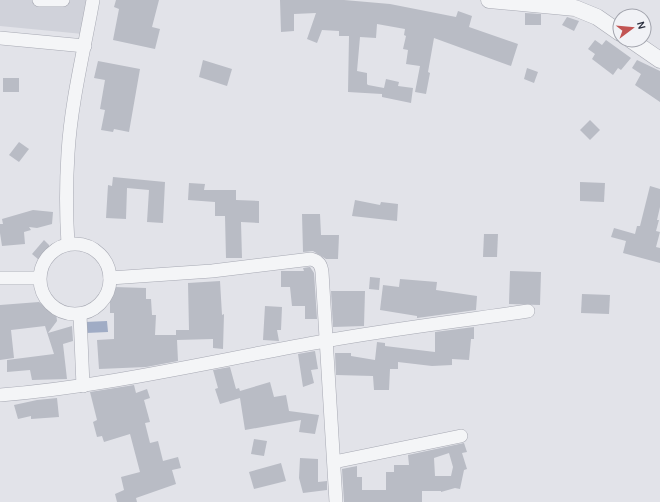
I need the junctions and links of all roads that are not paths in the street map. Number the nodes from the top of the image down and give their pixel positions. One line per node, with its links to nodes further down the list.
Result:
1 (39, 0): 2 (street)
2 (63, 0)
3 (93, 0): 7 (street)
4 (489, 0): 5 (street)
5 (612, 27)
6 (0, 38): 7 (street)
7 (85, 46): 10 (street)
8 (643, 48): 9 (street)
9 (660, 60)
10 (68, 244): 12 (street); 13 (street)
11 (0, 278): 12 (street)
12 (39, 278): 15 (street)
13 (110, 278): 15 (street); 16 (street)
14 (528, 311): 16 (street)
15 (80, 315): 17 (street)
16 (326, 341): 17 (street); 20 (street)
17 (83, 386): 18 (street)
18 (0, 395)
19 (461, 436): 20 (street)
20 (334, 462): 21 (street)
21 (336, 502)

